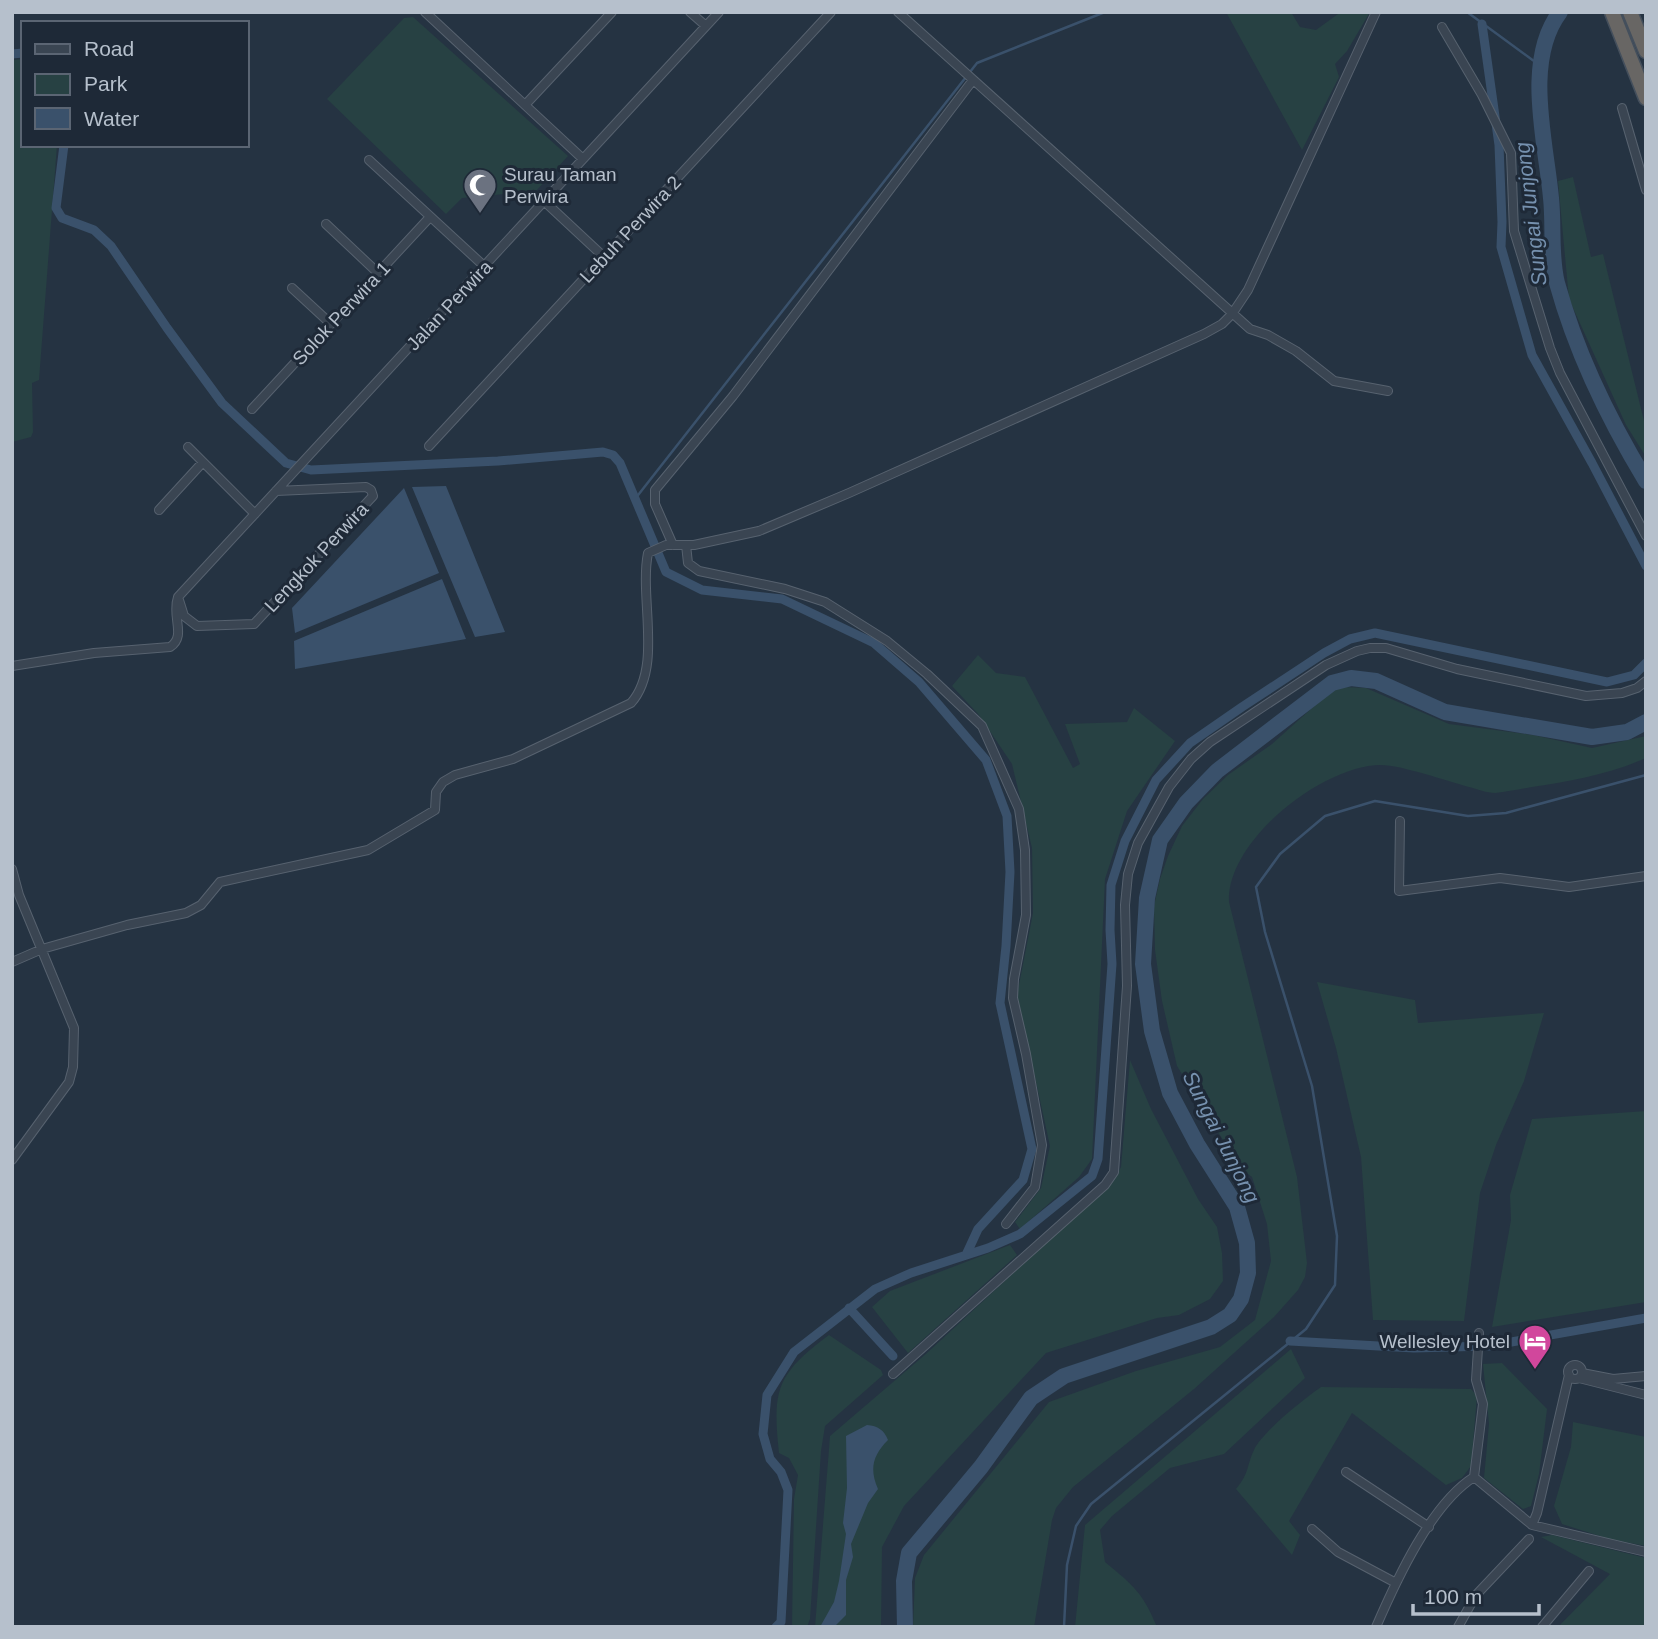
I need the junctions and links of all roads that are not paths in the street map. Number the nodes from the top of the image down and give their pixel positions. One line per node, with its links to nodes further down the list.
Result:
1 (425, 12): 15 (street)
2 (612, 12): 15 (street)
3 (690, 12): 10 (street)
4 (719, 12): 10 (street, Jalan Perwira)
5 (831, 12): 23 (street, Lebuh Perwira 2)
6 (898, 12): 13 (street)
7 (1376, 12): 27 (street)
8 (1630, 12): 12 (highway)
9 (1614, 16): 14 (highway)
10 (706, 26): 17 (street, Jalan Perwira)
11 (1442, 27): 37 (street)
12 (1646, 51)
13 (972, 79): 27 (street); 38 (street)
14 (1646, 98)
15 (525, 106): 17 (street)
16 (1622, 108): 19 (street)
17 (583, 159): 20 (street, Jalan Perwira)
18 (369, 160): 21 (street)
19 (1646, 190)
20 (544, 201): 23 (street); 24 (street, Jalan Perwira)
21 (430, 216): 24 (street); 25 (street, Solok Perwira 1)
22 (326, 224): 25 (street)
23 (604, 257): 31 (street, Lebuh Perwira 2)
24 (484, 266): 34 (street, Jalan Perwira)
25 (378, 274): 28 (street, Solok Perwira 1)
26 (292, 288): 28 (street)
27 (1232, 314): 29 (street); 39 (street)
28 (331, 324): 30 (street, Solok Perwira 1)
29 (1388, 391)
30 (252, 409)
31 (429, 446)
32 (188, 447): 33 (street)
33 (203, 462): 35 (street); 36 (street)
34 (276, 491): 36 (street, Jalan Perwira); 40 (street, Lengkok Perwira)
35 (159, 510)
36 (255, 514): 40 (street, Jalan Perwira)
37 (1646, 536)
38 (669, 545): 39 (street); 47 (street)
39 (686, 545): 50 (street)
40 (178, 597): 41 (street)
41 (12, 666)
42 (1646, 681): 52 (street)
43 (1400, 821): 45 (street)
44 (12, 869): 46 (street)
45 (1646, 876)
46 (15, 896): 47 (street)
47 (42, 949): 48 (street); 49 (street)
48 (12, 962)
49 (12, 1160)
50 (1006, 1224)
51 (1479, 1335): 57 (street)
52 (893, 1374)
53 (1581, 1375): 54 (street); 55 (street); 58 (street)
54 (1646, 1376)
55 (1646, 1395)
56 (1346, 1472): 59 (street)
57 (1474, 1477): 58 (street); 59 (street)
58 (1532, 1525): 62 (street)
59 (1429, 1527): 64 (street)
60 (1312, 1529): 64 (street)
61 (1530, 1539): 66 (street)
62 (1646, 1552)
63 (1589, 1572): 67 (street)
64 (1396, 1583): 65 (street)
65 (1376, 1627)
66 (1458, 1627)
67 (1542, 1627)

